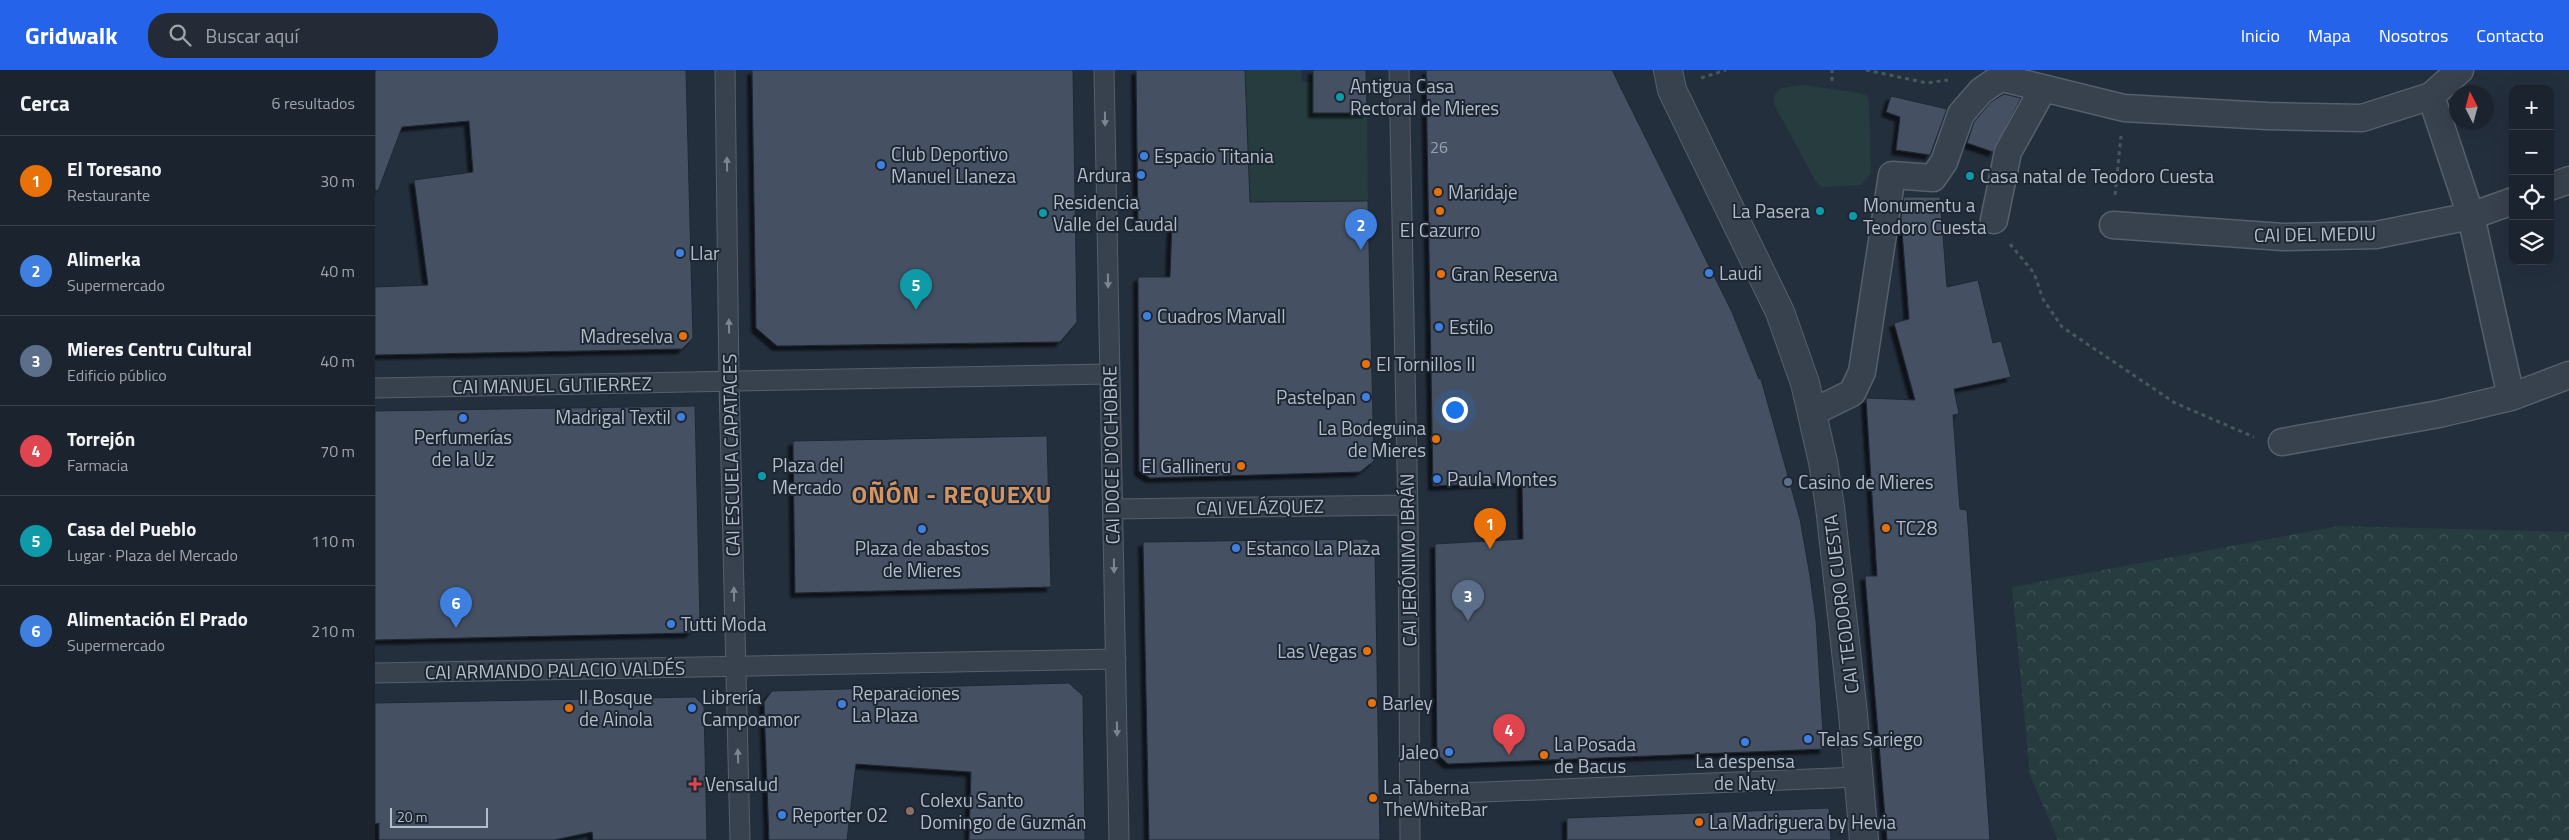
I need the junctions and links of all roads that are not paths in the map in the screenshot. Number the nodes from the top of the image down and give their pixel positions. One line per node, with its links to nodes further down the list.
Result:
1 (725, 70): 17 (street, CAI ESCUELA CAPATACES, one-way to 1)
2 (1104, 70): 15 (street, CAI DOCE D'OCHOBRE, one-way to 15)
3 (1399, 70): 22 (street, CAI JERÓNIMO IBRÁN)
4 (1668, 70): 20 (street, CAI TEODORO CUESTA)
5 (2460, 70): 8 (street)
6 (2007, 74): 7 (street); 20 (street)
7 (2043, 89): 8 (street); 13 (street)
8 (2431, 96): 12 (street)
9 (2569, 180): 10 (street)
10 (2554, 186)
11 (2509, 202): 12 (street, CAI DEL MEDIU)
12 (2471, 216): 14 (street, CAI DEL MEDIU); 19 (street)
13 (1994, 220)
14 (2113, 225)
15 (1109, 374): 17 (street); 23 (street, CAI DOCE D'OCHOBRE)
16 (2569, 375): 19 (street)
17 (729, 381): 18 (street, CAI MANUEL GUTIERREZ); 25 (street, CAI ESCUELA CAPATACES, one-way to 17)
18 (375, 388)
19 (2511, 397): 21 (street)
20 (1813, 412): 27 (street, CAI TEODORO CUESTA)
21 (2282, 442)
22 (1407, 505): 23 (street, CAI VELÁZQUEZ); 28 (street, CAI JERÓNIMO IBRÁN)
23 (1113, 509): 24 (street, CAI DOCE D'OCHOBRE, one-way to 24)
24 (1116, 659): 25 (street); 30 (street, CAI DOCE D'OCHOBRE, one-way to 30)
25 (735, 666): 26 (street, CAI ARMANDO PALACIO VALDÉS); 29 (street, CAI ESCUELA CAPATACES, one-way to 25)
26 (375, 674)
27 (1859, 777): 28 (street); 32 (street, CAI TEODORO CUESTA)
28 (1411, 795): 31 (street, CAI JERÓNIMO IBRÁN)
29 (740, 840)
30 (1119, 840)
31 (1410, 840)
32 (1863, 840)

